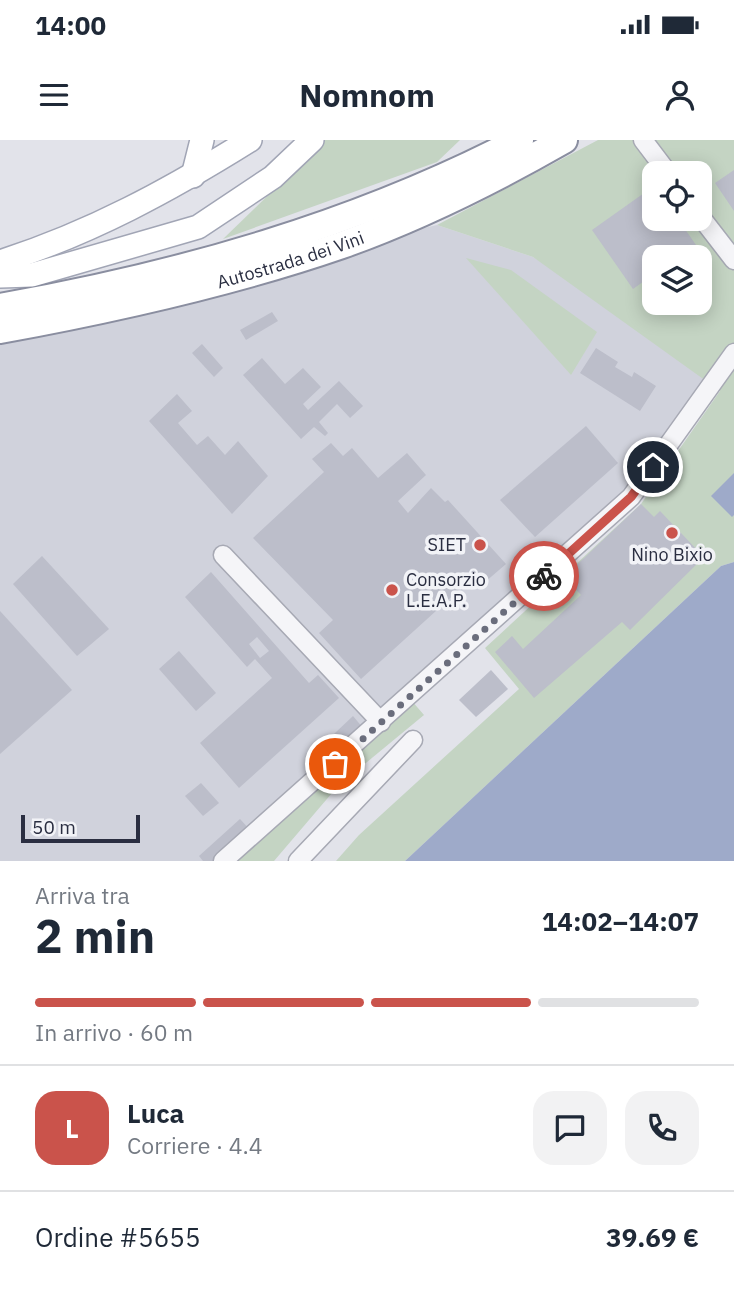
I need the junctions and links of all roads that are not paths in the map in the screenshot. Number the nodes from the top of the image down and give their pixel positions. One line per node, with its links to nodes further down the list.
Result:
1 (202, 140): 8 (main road)
2 (250, 140): 8 (main road)
3 (313, 140): 12 (main road)
4 (520, 140): 13 (highway, Autostrada dei Vini)
5 (564, 140): 14 (highway, Autostrada dei Vini)
6 (643, 140): 7 (street)
7 (659, 161)
8 (193, 176): 11 (main road)
9 (712, 231): 10 (street)
10 (734, 260)
11 (0, 262)
12 (0, 276)
13 (0, 307)
14 (0, 330)
15 (734, 353): 17 (street)
16 (223, 555): 17 (street)
17 (381, 722): 19 (street)
18 (413, 740): 20 (street)
19 (223, 861)
20 (298, 861)

